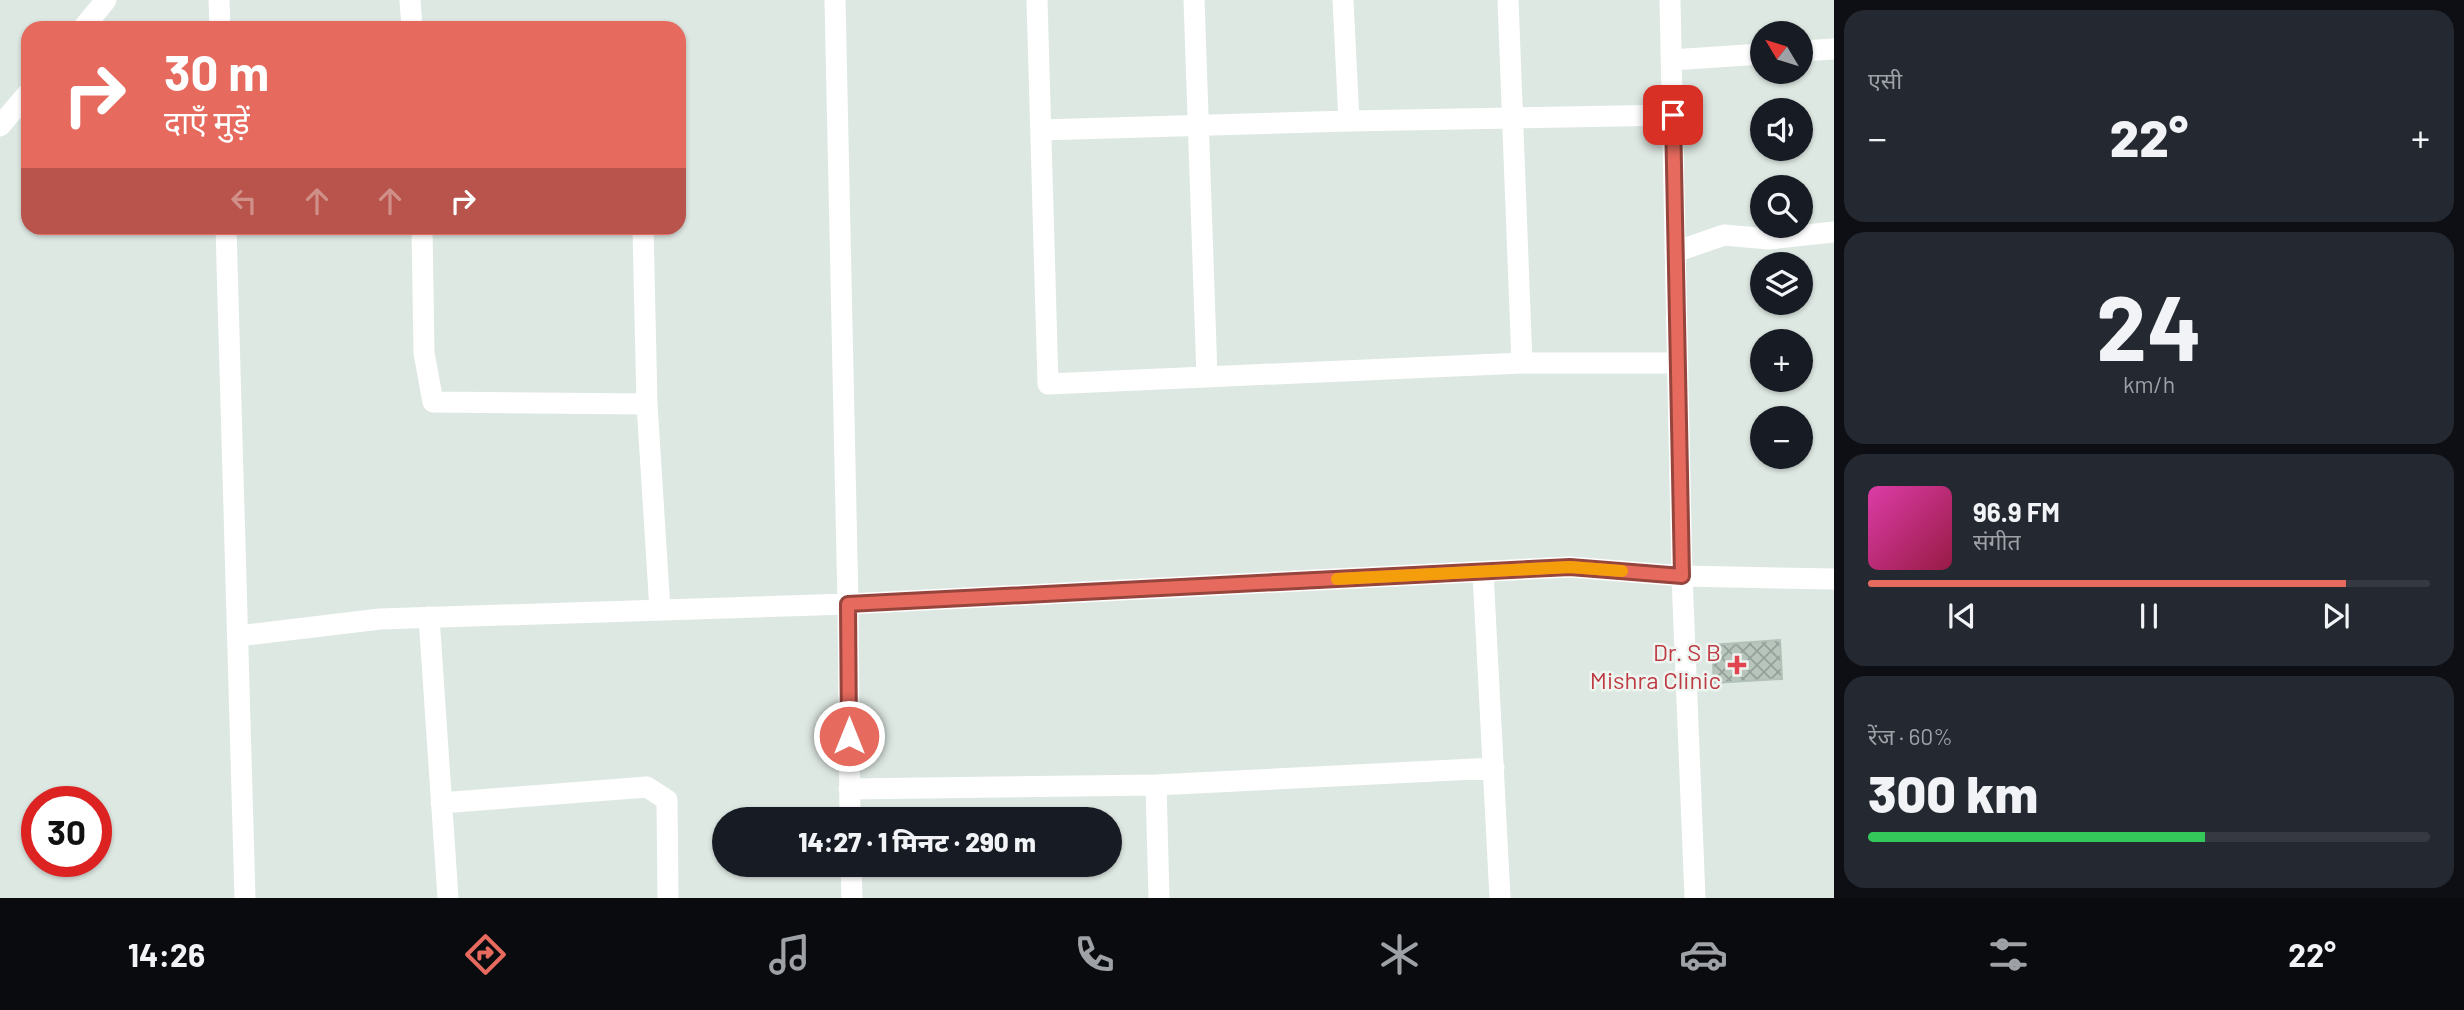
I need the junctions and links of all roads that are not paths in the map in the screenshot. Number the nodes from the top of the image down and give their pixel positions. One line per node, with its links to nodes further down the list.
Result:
1 (106, 0): 10 (street)
2 (219, 0): 11 (street)
3 (410, 0): 12 (street)
4 (835, 0): 36 (street)
5 (1037, 0): 23 (street)
6 (1194, 0): 22 (street)
7 (1343, 0): 20 (street)
8 (1508, 0): 19 (street)
9 (1670, 0): 16 (street)
10 (89, 21)
11 (220, 21)
12 (412, 21)
13 (1834, 49): 14 (street)
14 (1813, 50)
15 (1750, 55): 16 (street)
16 (1671, 60): 18 (street)
17 (21, 101): 21 (street)
18 (1673, 115): 19 (street); 28 (street)
19 (1512, 117): 20 (street); 29 (street)
20 (1349, 121): 22 (street)
21 (0, 126)
22 (1198, 126): 23 (street); 31 (street)
23 (1041, 130): 31 (street)
24 (1834, 232): 28 (street)
25 (226, 235): 39 (street)
26 (422, 235): 32 (street)
27 (643, 235): 32 (street)
28 (1675, 252): 30 (street)
29 (1522, 362): 30 (street); 31 (street)
30 (1678, 363): 34 (street)
31 (1207, 377)
32 (647, 404): 37 (street)
33 (1483, 572): 34 (street); 36 (street); 40 (street)
34 (1682, 576): 35 (street); 52 (street)
35 (1834, 579)
36 (848, 604): 37 (street); 42 (street)
37 (660, 610): 38 (street)
38 (429, 617): 39 (street); 43 (street)
39 (238, 636): 46 (street)
40 (1494, 768): 41 (street); 51 (street)
41 (1156, 785): 42 (street); 50 (street)
42 (849, 789): 44 (street)
43 (441, 803): 47 (street); 48 (street)
44 (850, 807)
45 (851, 877): 49 (street)
46 (245, 898)
47 (448, 898)
48 (668, 898)
49 (852, 898)
50 (1158, 898)
51 (1500, 898)
52 (1695, 898)

